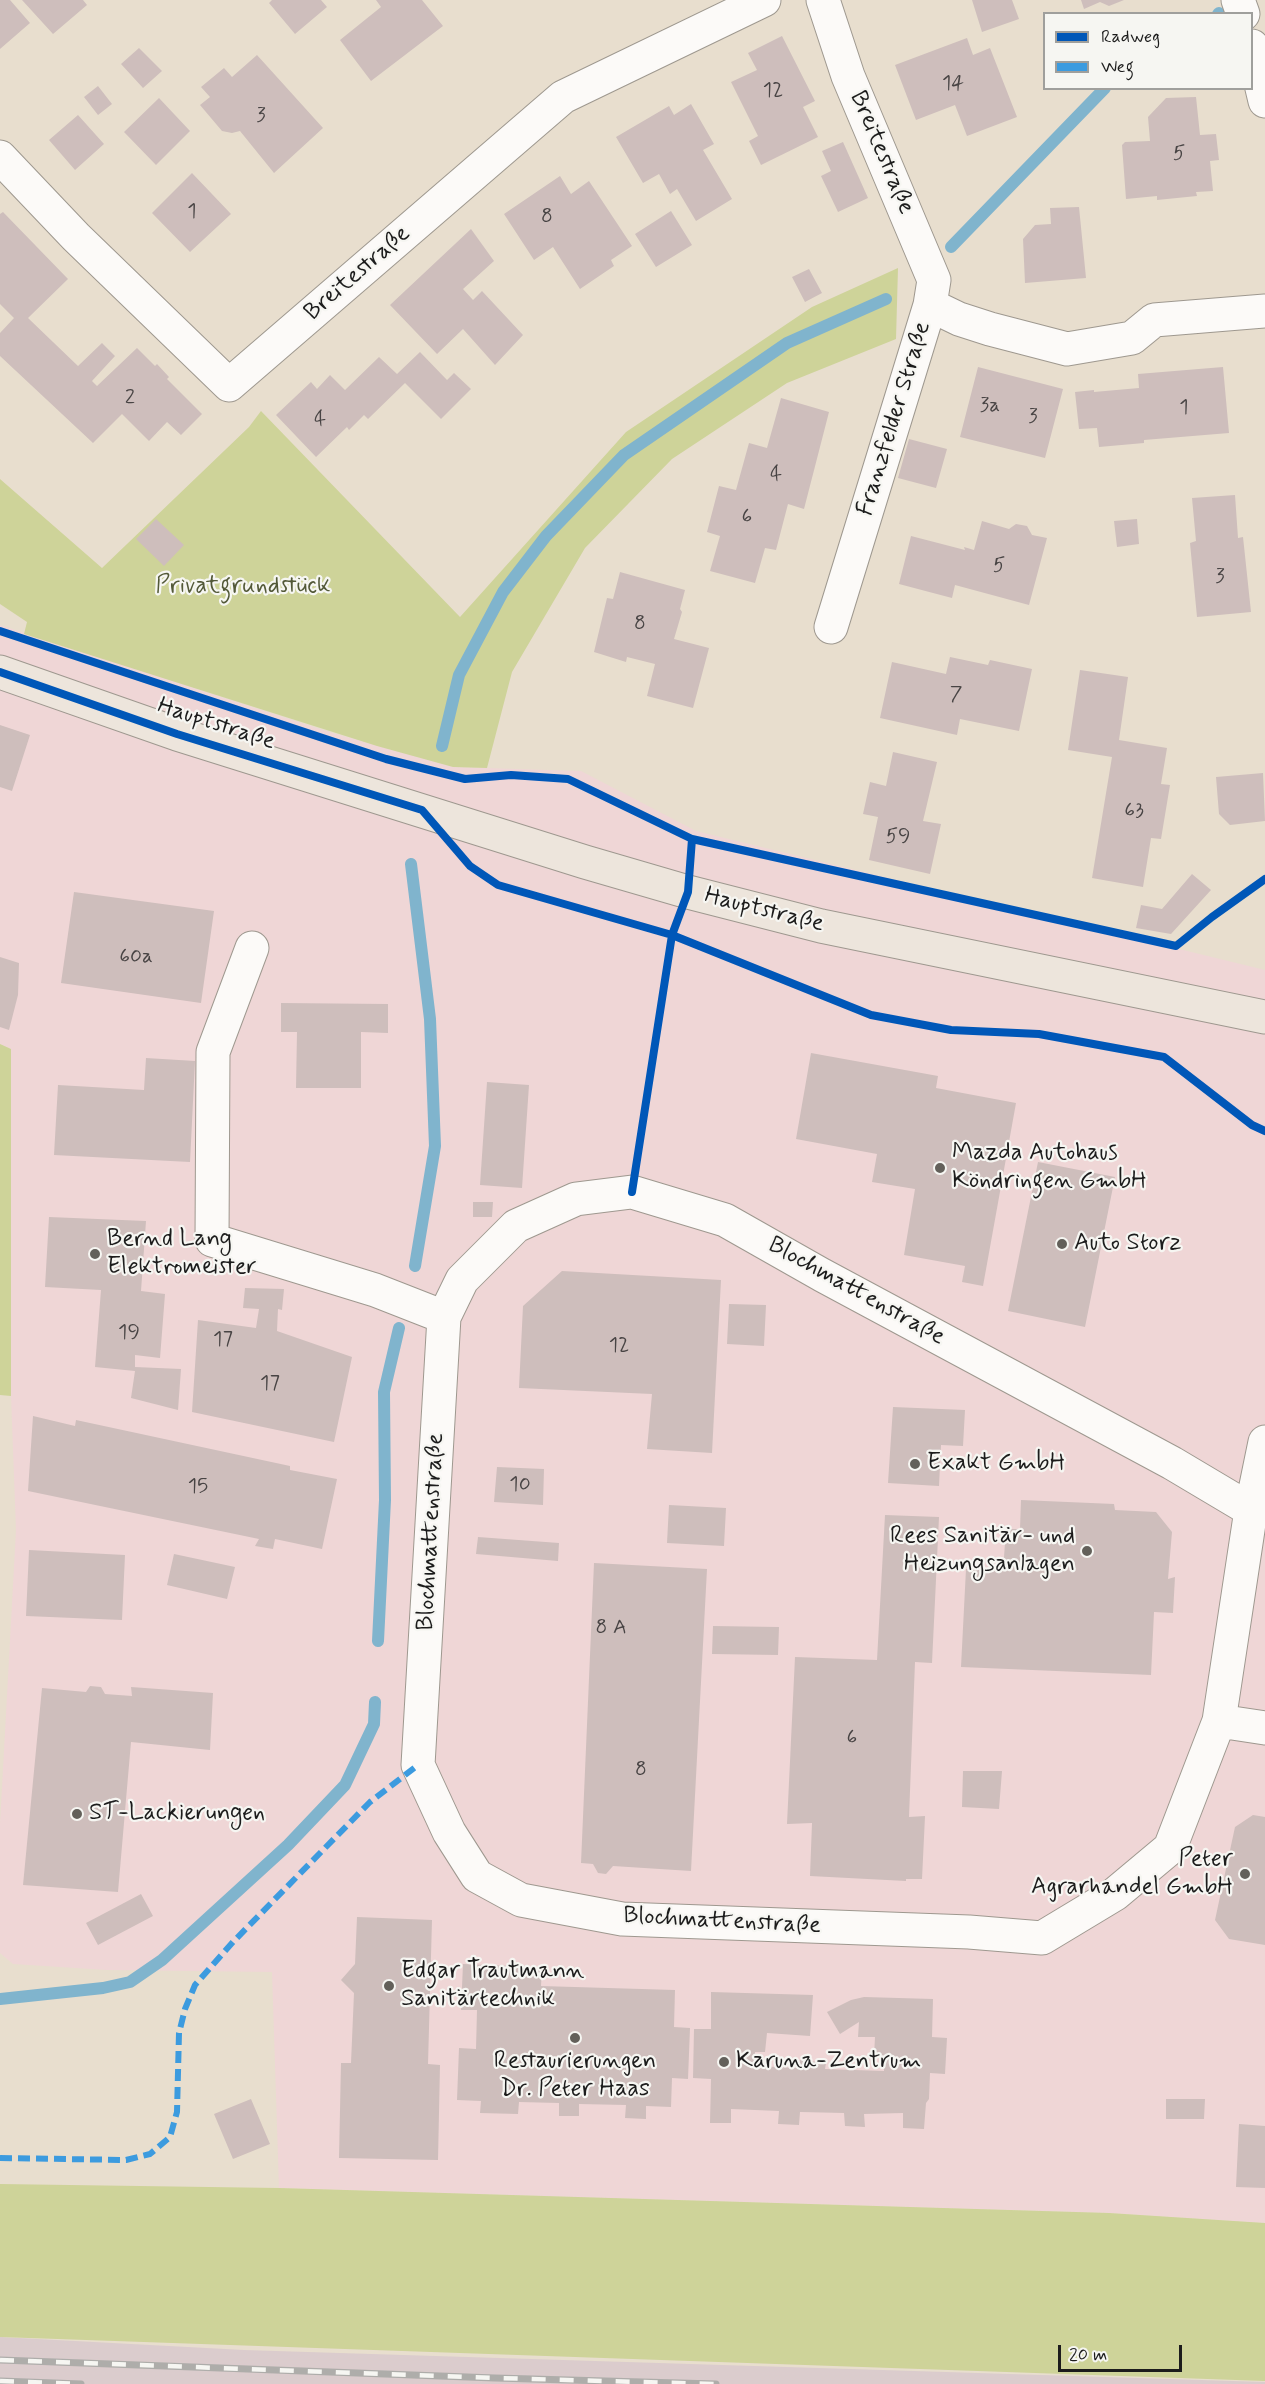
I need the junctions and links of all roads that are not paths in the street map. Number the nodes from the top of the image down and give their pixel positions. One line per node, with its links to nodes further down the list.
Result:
1 (764, 0): 5 (street, Breitestraße)
2 (823, 0): 6 (street, Breitestraße)
3 (1253, 54): 4 (street)
4 (1265, 101)
5 (0, 157)
6 (930, 305): 7 (street, Franzfelder Straße); 8 (street, Franzfelder Straße)
7 (1265, 311)
8 (831, 627)
9 (0, 672): 11 (main road, Hauptstraße)
10 (252, 948): 12 (street)
11 (1265, 1017)
12 (444, 1317): 14 (street, Blochmattenstraße); 15 (street, Blochmattenstraße)
13 (1265, 1442): 14 (street, Blochmattenstraße)
14 (1251, 1510): 15 (street, Blochmattenstraße)
15 (1219, 1721): 16 (street)
16 (1265, 1728)

